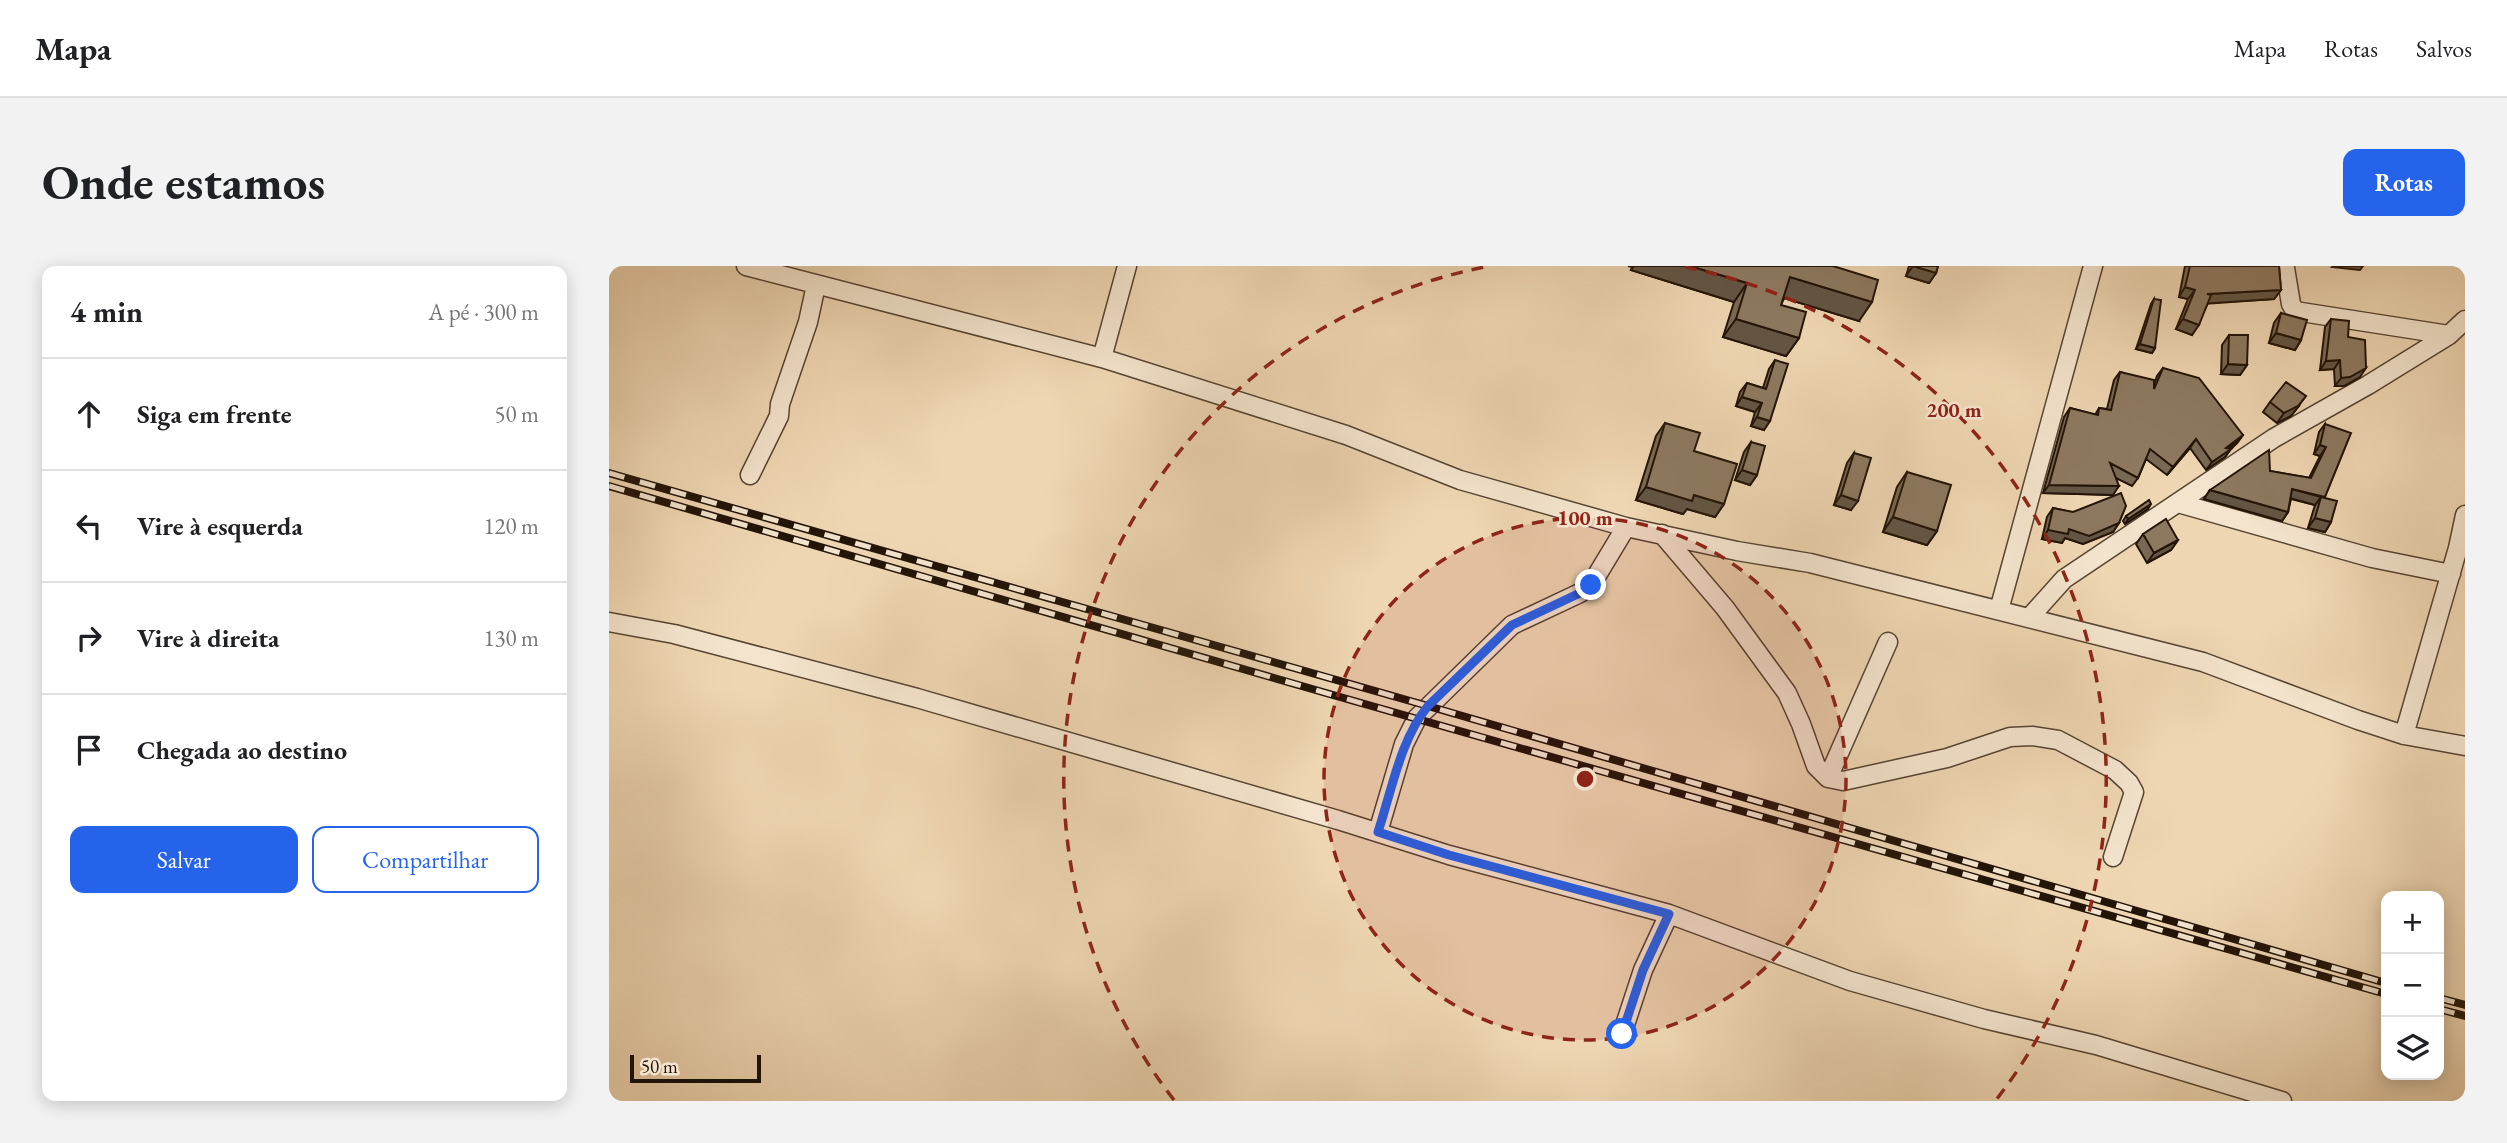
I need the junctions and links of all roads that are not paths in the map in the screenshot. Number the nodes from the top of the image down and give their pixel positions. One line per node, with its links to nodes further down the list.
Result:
1 (746, 266): 5 (street)
2 (1127, 266): 8 (street)
3 (2093, 266): 15 (street)
4 (2285, 268): 7 (street)
5 (816, 285): 8 (street); 9 (street)
6 (2465, 320): 7 (street)
7 (2449, 335): 10 (street)
8 (1103, 358): 12 (street)
9 (750, 475)
10 (2178, 503): 14 (street); 16 (street)
11 (2465, 515): 14 (street)
12 (1626, 527): 13 (street); 22 (street)
13 (1662, 534): 15 (street); 21 (street)
14 (2451, 574): 19 (street)
15 (1999, 610): 16 (street)
16 (2029, 618): 19 (street)
17 (609, 622): 22 (street)
18 (1888, 642): 21 (street)
19 (2404, 734): 20 (street)
20 (2465, 746)
21 (1828, 778): 23 (street)
22 (1378, 832): 24 (street)
23 (2113, 857)
24 (1669, 914): 25 (street); 26 (street)
25 (1622, 1034)
26 (2282, 1101)

